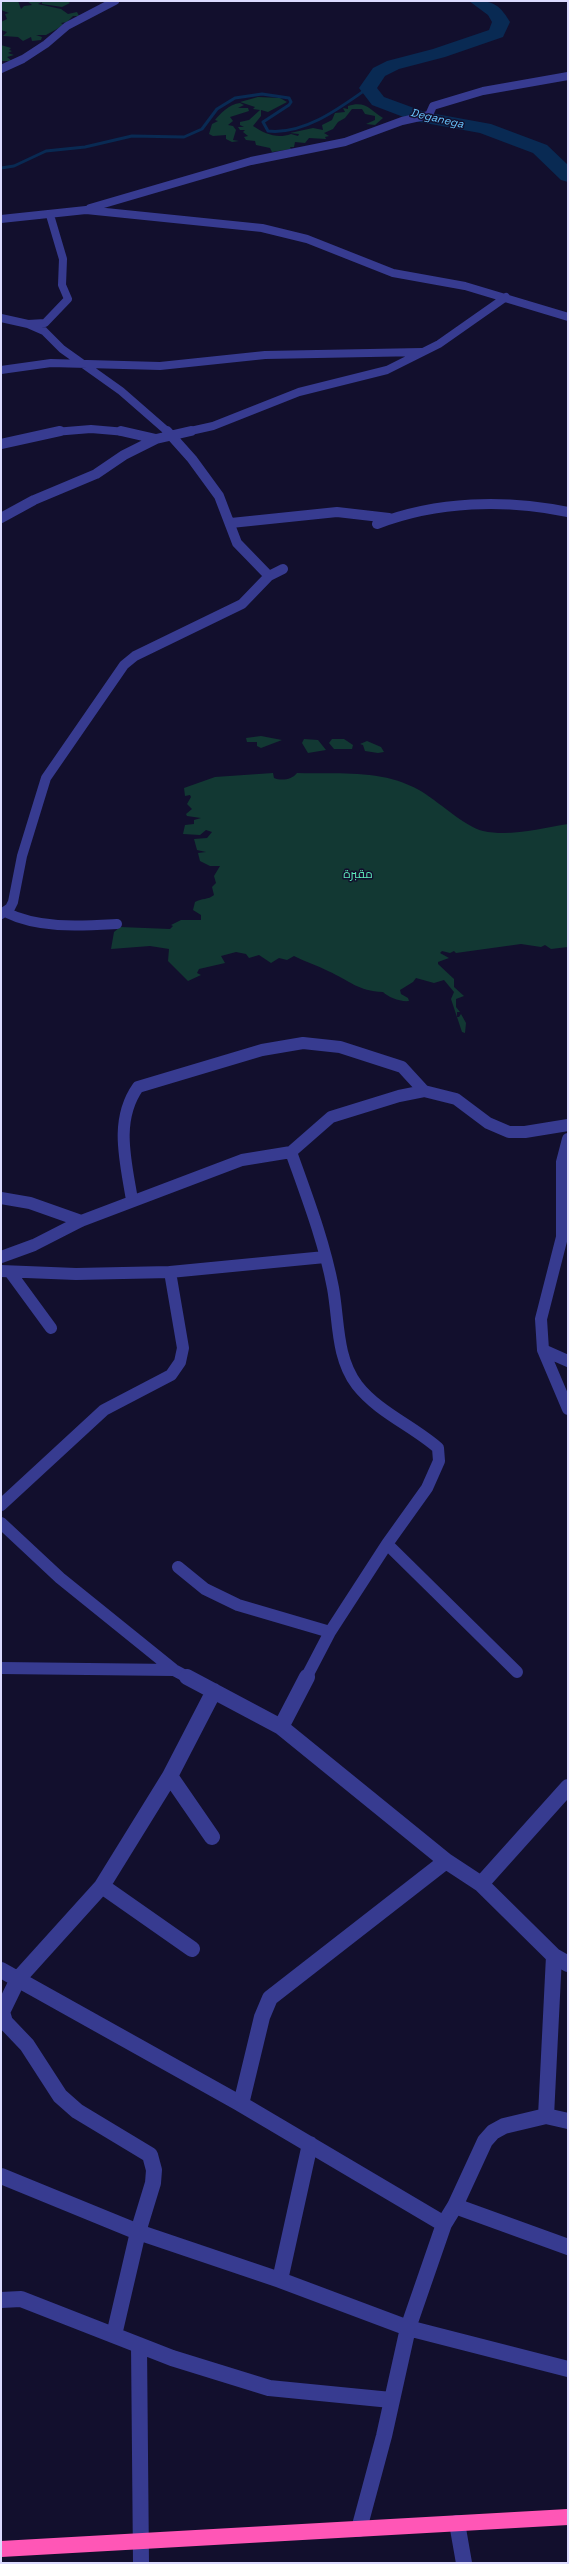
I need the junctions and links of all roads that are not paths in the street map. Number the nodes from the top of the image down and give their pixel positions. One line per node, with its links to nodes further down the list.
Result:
1 (114, 1): 2 (street)
2 (1, 69)
3 (568, 76): 4 (street)
4 (86, 210): 5 (street); 7 (street)
5 (50, 214): 6 (street); 10 (street)
6 (1, 218)
7 (506, 297): 8 (street); 13 (street)
8 (568, 317)
9 (1, 318): 11 (street)
10 (50, 320): 11 (street); 12 (street)
11 (28, 324): 12 (street)
12 (46, 333): 14 (street)
13 (424, 352): 14 (street); 16 (street)
14 (85, 364): 15 (street); 16 (street)
15 (1, 370)
16 (170, 434): 17 (street); 22 (street)
17 (156, 439): 18 (street); 20 (street)
18 (1, 444)
19 (568, 512): 21 (street)
20 (1, 518)
21 (389, 518): 22 (street); 23 (street)
22 (231, 523): 25 (street)
23 (377, 524)
24 (283, 569): 25 (street)
25 (269, 576): 26 (street)
26 (3, 913): 27 (street)
27 (117, 924)
28 (424, 1092): 29 (street); 31 (street); 33 (street)
29 (568, 1125)
30 (568, 1139): 40 (street)
31 (291, 1152): 33 (street); 36 (street)
32 (1, 1198): 34 (street)
33 (132, 1200): 34 (street)
34 (81, 1221): 35 (street)
35 (1, 1257)
36 (325, 1257): 38 (street); 45 (street)
37 (5, 1271): 38 (street); 39 (street)
38 (170, 1272): 43 (street)
39 (51, 1328)
40 (544, 1350): 41 (street); 42 (street)
41 (568, 1361)
42 (568, 1409)
43 (1, 1505)
44 (1, 1523): 49 (street)
45 (387, 1544): 47 (street); 50 (street)
46 (178, 1567): 47 (street)
47 (330, 1632): 52 (street)
48 (1, 1668): 49 (street)
49 (174, 1670): 51 (street)
50 (517, 1672)
51 (214, 1691): 52 (street); 53 (street)
52 (281, 1727): 56 (street)
53 (170, 1776): 55 (street); 58 (street)
54 (568, 1787): 57 (street)
55 (212, 1837)
56 (446, 1861): 57 (street); 64 (street)
57 (481, 1884): 60 (street)
58 (102, 1886): 59 (street); 63 (street)
59 (192, 1949)
60 (554, 1956): 61 (street); 65 (street)
61 (568, 1964)
62 (1, 1970): 63 (street)
63 (18, 1980): 64 (street); 71 (street)
64 (241, 2104): 67 (street)
65 (546, 2116): 66 (street); 69 (street)
66 (568, 2121)
67 (310, 2144): 70 (street); 73 (street)
68 (1, 2176): 71 (street)
69 (455, 2206): 70 (street); 72 (street)
70 (444, 2224): 75 (street)
71 (138, 2232): 73 (street); 76 (street)
72 (568, 2247)
73 (280, 2280): 75 (street)
74 (1, 2299): 76 (street)
75 (408, 2328): 78 (street); 79 (street)
76 (114, 2335): 77 (street)
77 (139, 2345): 79 (street); 83 (street)
78 (568, 2369)
79 (391, 2400): 82 (street)
80 (568, 2517): 81 (highway)
81 (457, 2523): 82 (highway); 86 (street)
82 (359, 2529): 83 (highway)
83 (141, 2542): 84 (highway); 85 (street)
84 (1, 2549)
85 (141, 2563)
86 (464, 2563)

